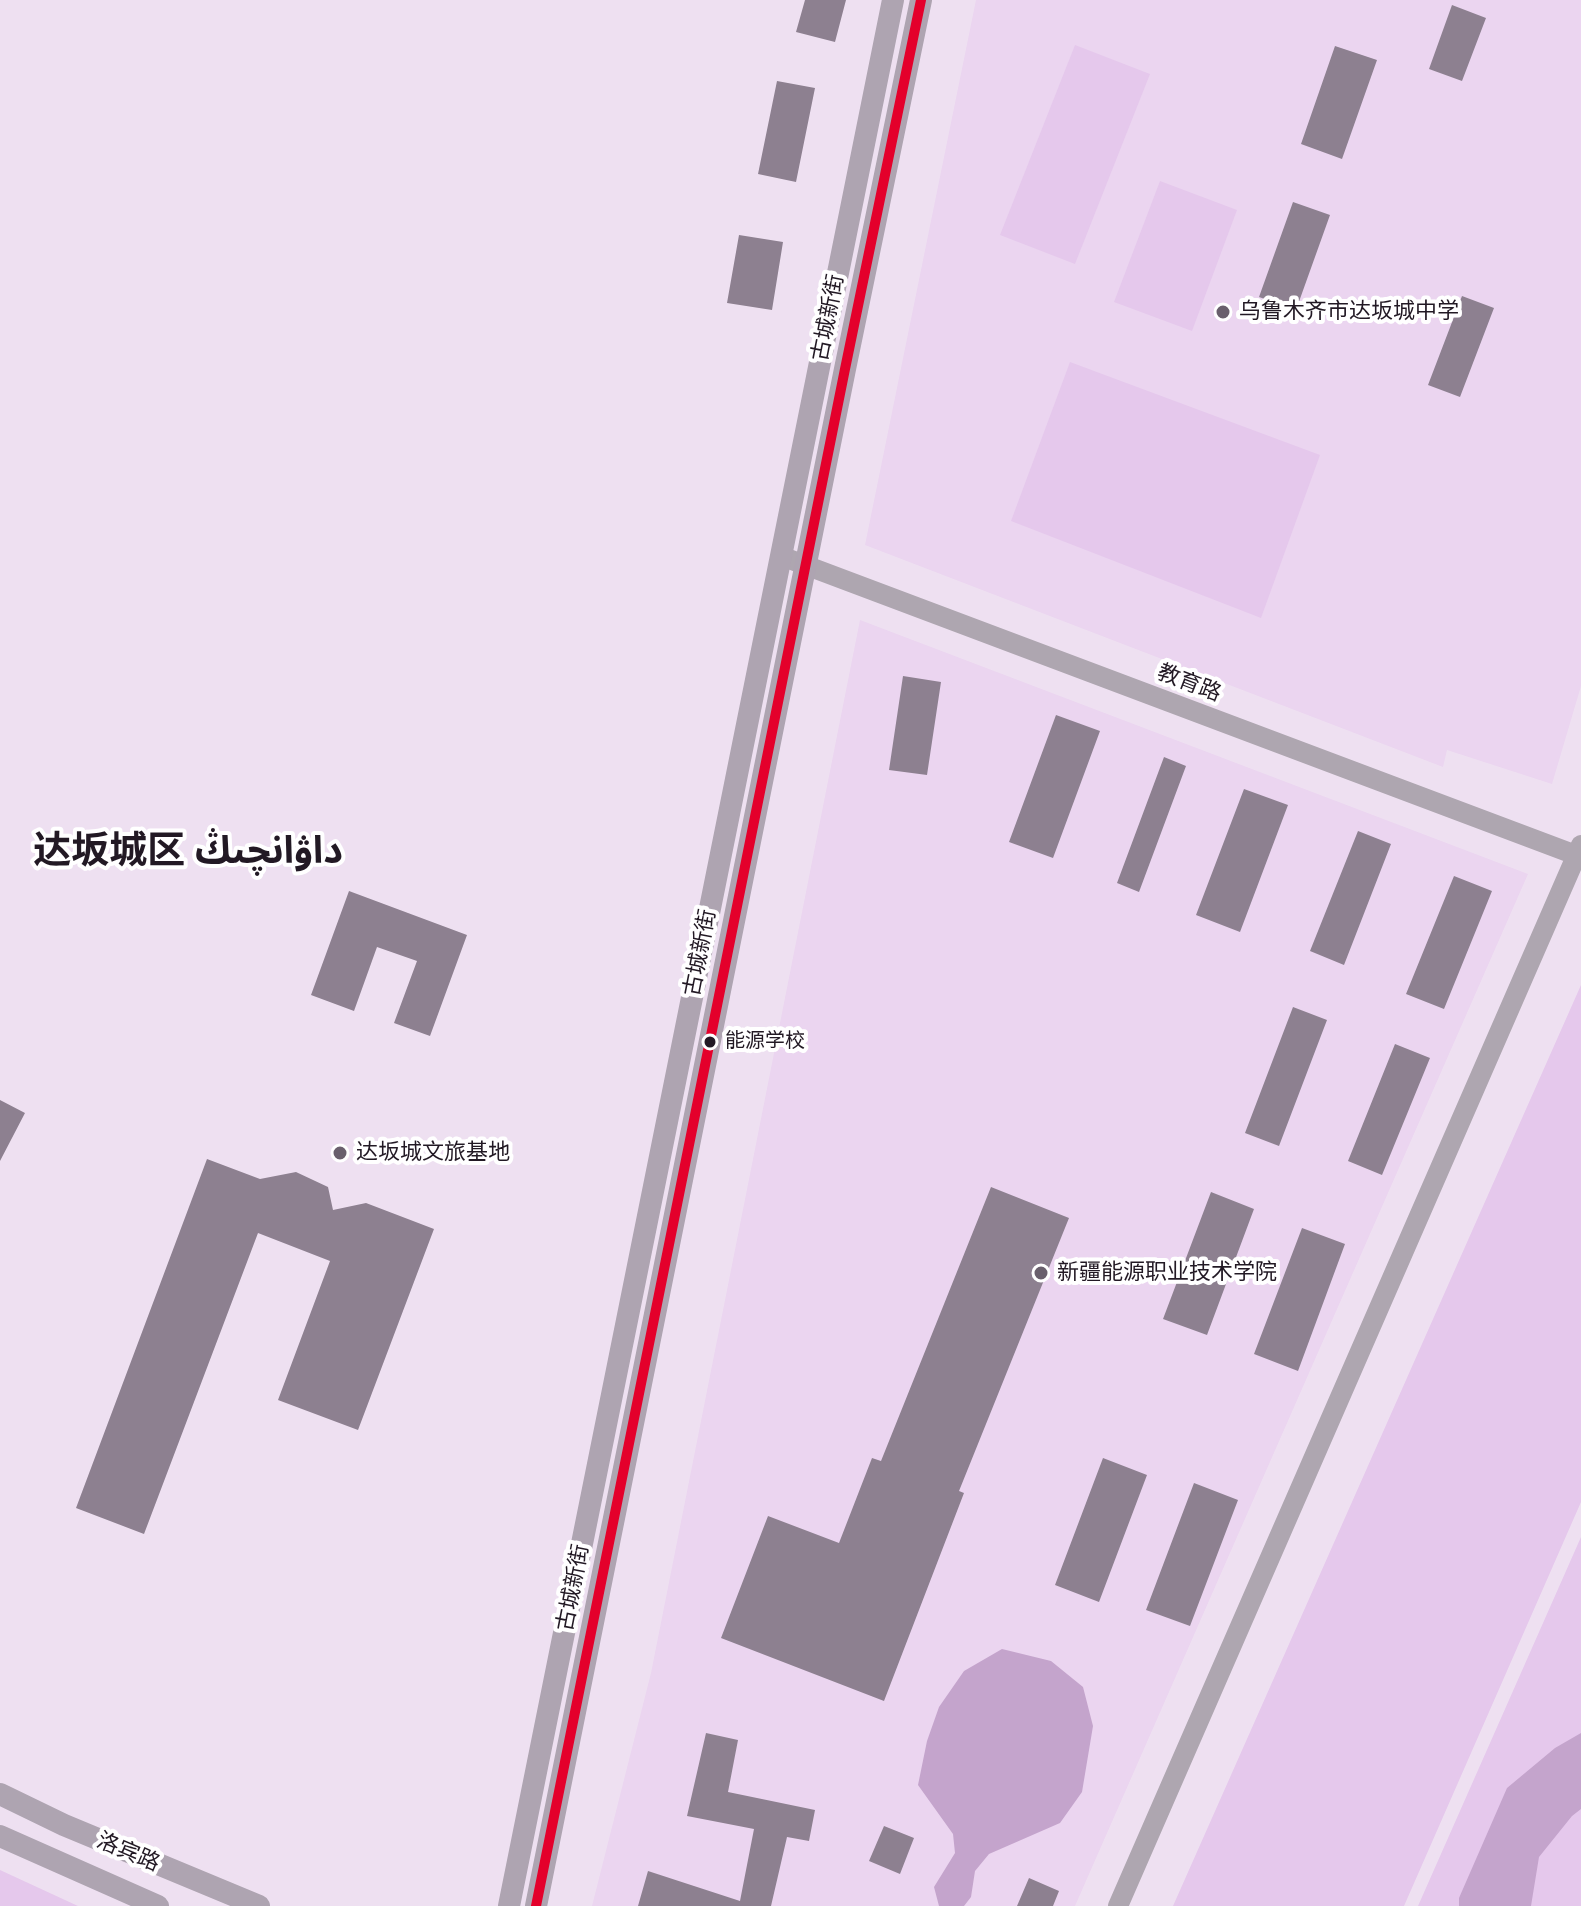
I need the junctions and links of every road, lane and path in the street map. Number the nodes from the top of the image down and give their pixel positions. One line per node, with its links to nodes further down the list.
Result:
1 (893, 0): 3 (main road, 古城新街)
2 (921, 0): 4 (main road, 古城新街)
3 (781, 556): 4 (street, 教育路); 10 (main road, 古城新街)
4 (805, 565): 5 (street, 教育路); 11 (main road, 古城新街)
5 (1579, 853): 12 (street)
6 (0, 1794): 9 (main road, 洛宾路)
7 (0, 1836): 8 (main road, 洛宾路)
8 (158, 1906)
9 (259, 1906)
10 (509, 1906)
11 (536, 1906)
12 (1118, 1906)

